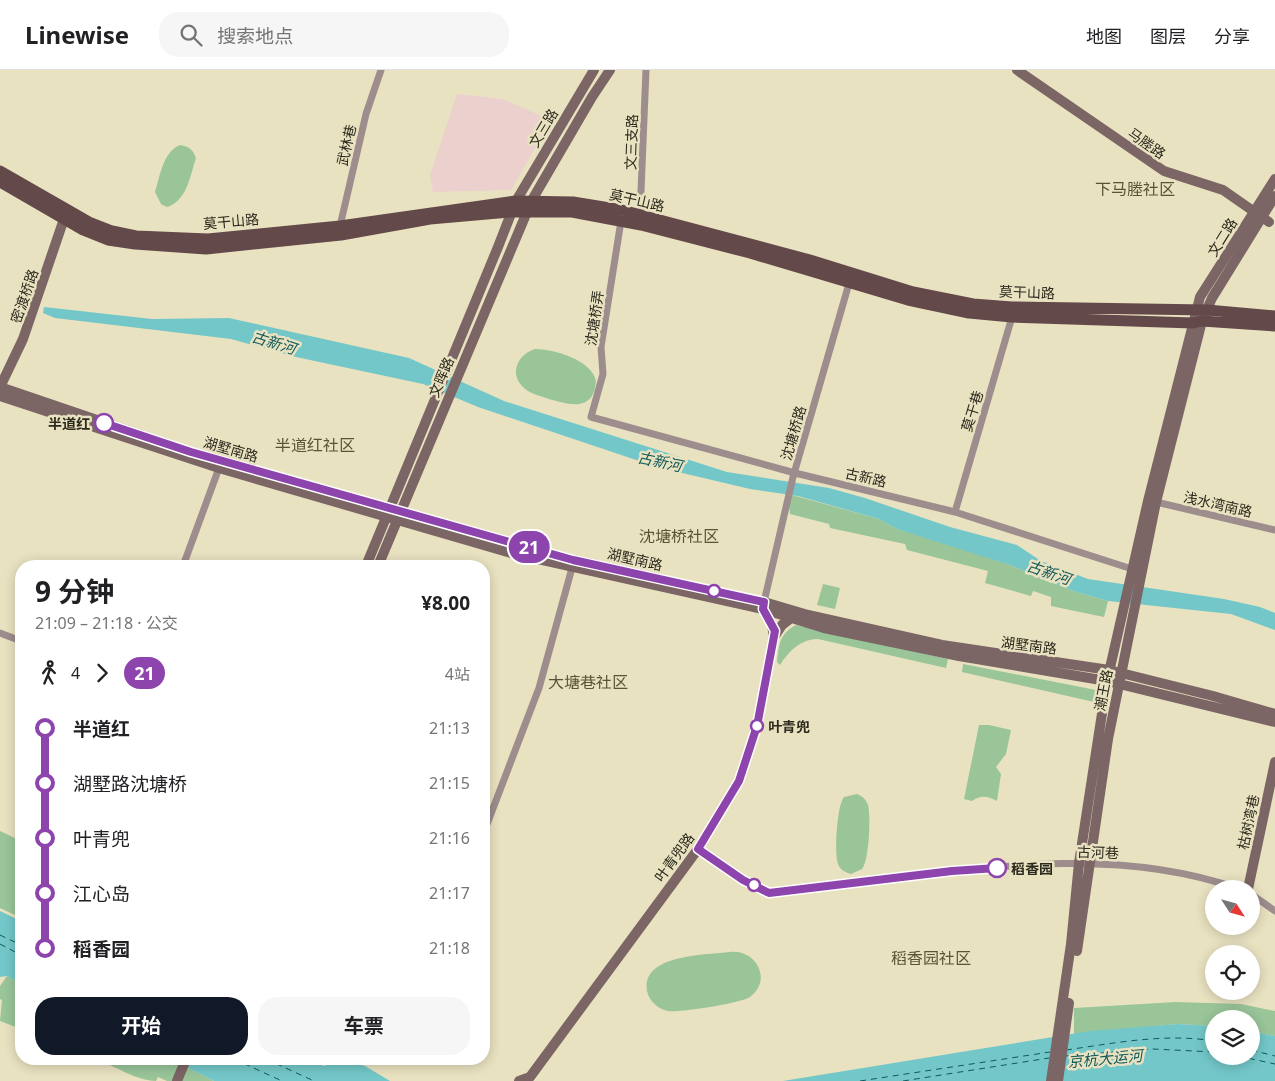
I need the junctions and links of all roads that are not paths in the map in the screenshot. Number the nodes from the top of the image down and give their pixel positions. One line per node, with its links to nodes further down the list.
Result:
1 (381, 70): 17 (street, 武林巷)
2 (594, 70): 10 (main road, 文三路)
3 (610, 70): 11 (main road, 文三路)
4 (646, 70): 14 (street, 文三支路)
5 (1017, 70): 15 (main road, 马塍路)
6 (0, 171): 13 (main road, 莫干山路)
7 (1275, 179): 15 (main road, 文二路)
8 (0, 182): 13 (main road, 莫干山路)
9 (1275, 196): 15 (main road, 文二路)
10 (516, 201): 11 (main road, 莫干山路); 12 (main road, 文晖路); 17 (main road, 莫干山路)
11 (530, 206): 12 (main road, 莫干山路); 14 (main road, 莫干山路); 16 (main road, 莫干山路); 24 (main road, 文晖路)
12 (510, 212): 13 (main road, 莫干山路); 24 (main road, 文晖路)
13 (66, 215): 17 (main road, 莫干山路); 23 (main road, 密渡桥路)
14 (640, 215): 18 (main road, 莫干山路)
15 (1262, 217): 19 (main road, 文二路)
16 (621, 221): 18 (main road, 莫干山路); 26 (street, 沈塘桥弄)
17 (340, 226)
18 (851, 277): 19 (main road, 莫干山路); 21 (main road, 莫干山路); 28 (street, 沈塘桥路)
19 (1200, 316): 20 (main road, 莫干山路); 21 (main road, 莫干山路); 22 (main road, 莫干山路); 29 (main road, 潮王路); 38 (main road, 潮王路)
20 (1275, 316)
21 (1012, 317): 31 (street, 莫干巷)
22 (1275, 326)
23 (0, 387): 30 (main road, 湖墅南路)
24 (443, 394): 30 (main road, 文晖路); 32 (main road, 文晖路)
25 (0, 396): 27 (main road, 湖墅南路)
26 (591, 417): 28 (street, 古新路)
27 (219, 468): 30 (main road, 湖墅南路); 34 (street)
28 (794, 475): 31 (street, 古新路); 41 (street, 沈塘桥路)
29 (1156, 502): 33 (street, 浅水湾南路); 39 (main road, 潮王路)
30 (387, 512): 32 (main road, 湖墅南路); 35 (main road, 文晖路)
31 (955, 512): 38 (street, 古新路)
32 (398, 515): 36 (main road, 文晖路); 37 (main road, 湖墅南路); 41 (main road, 湖墅南路)
33 (1275, 530)
34 (185, 560)
35 (368, 560)
36 (380, 560)
37 (572, 568): 41 (main road, 湖墅南路); 53 (street)
38 (1132, 569): 39 (main road, 潮王路)
39 (1135, 582): 40 (main road, 潮王路)
40 (1129, 605): 46 (main road, 潮王路); 47 (main road, 潮王路)
41 (764, 606): 42 (main road, 湖墅南路); 44 (main road); 46 (main road, 湖墅南路)
42 (791, 618): 44 (main road); 48 (main road, 湖墅南路)
43 (0, 633): 45 (street)
44 (774, 637): 54 (main road, 叶青兜路)
45 (15, 639)
46 (1109, 670): 47 (main road, 湖墅南路); 48 (main road, 潮王路)
47 (1121, 673): 49 (main road, 潮王路); 50 (main road, 湖墅南路)
48 (1107, 681): 49 (main road, 湖墅南路); 55 (main road, 潮王路)
49 (1119, 685): 51 (main road, 湖墅南路); 55 (main road, 潮王路)
50 (1275, 714)
51 (1275, 722)
52 (1275, 762): 57 (main road, 枯树湾巷)
53 (490, 815)
54 (698, 849): 55 (street, 古河巷); 65 (main road, 叶青兜路)
55 (1084, 863): 56 (street, 古河巷); 60 (main road, 潮王路)
56 (1211, 880)
57 (1250, 880)
58 (1260, 900): 59 (street)
59 (1275, 911)
60 (1074, 944): 66 (main road, 潮王路); 67 (main road, 潮王路)
61 (177, 1065): 63 (main road)
62 (184, 1065): 64 (main road)
63 (171, 1081)
64 (178, 1081)
65 (519, 1081)
66 (1051, 1081)
67 (1058, 1081)

